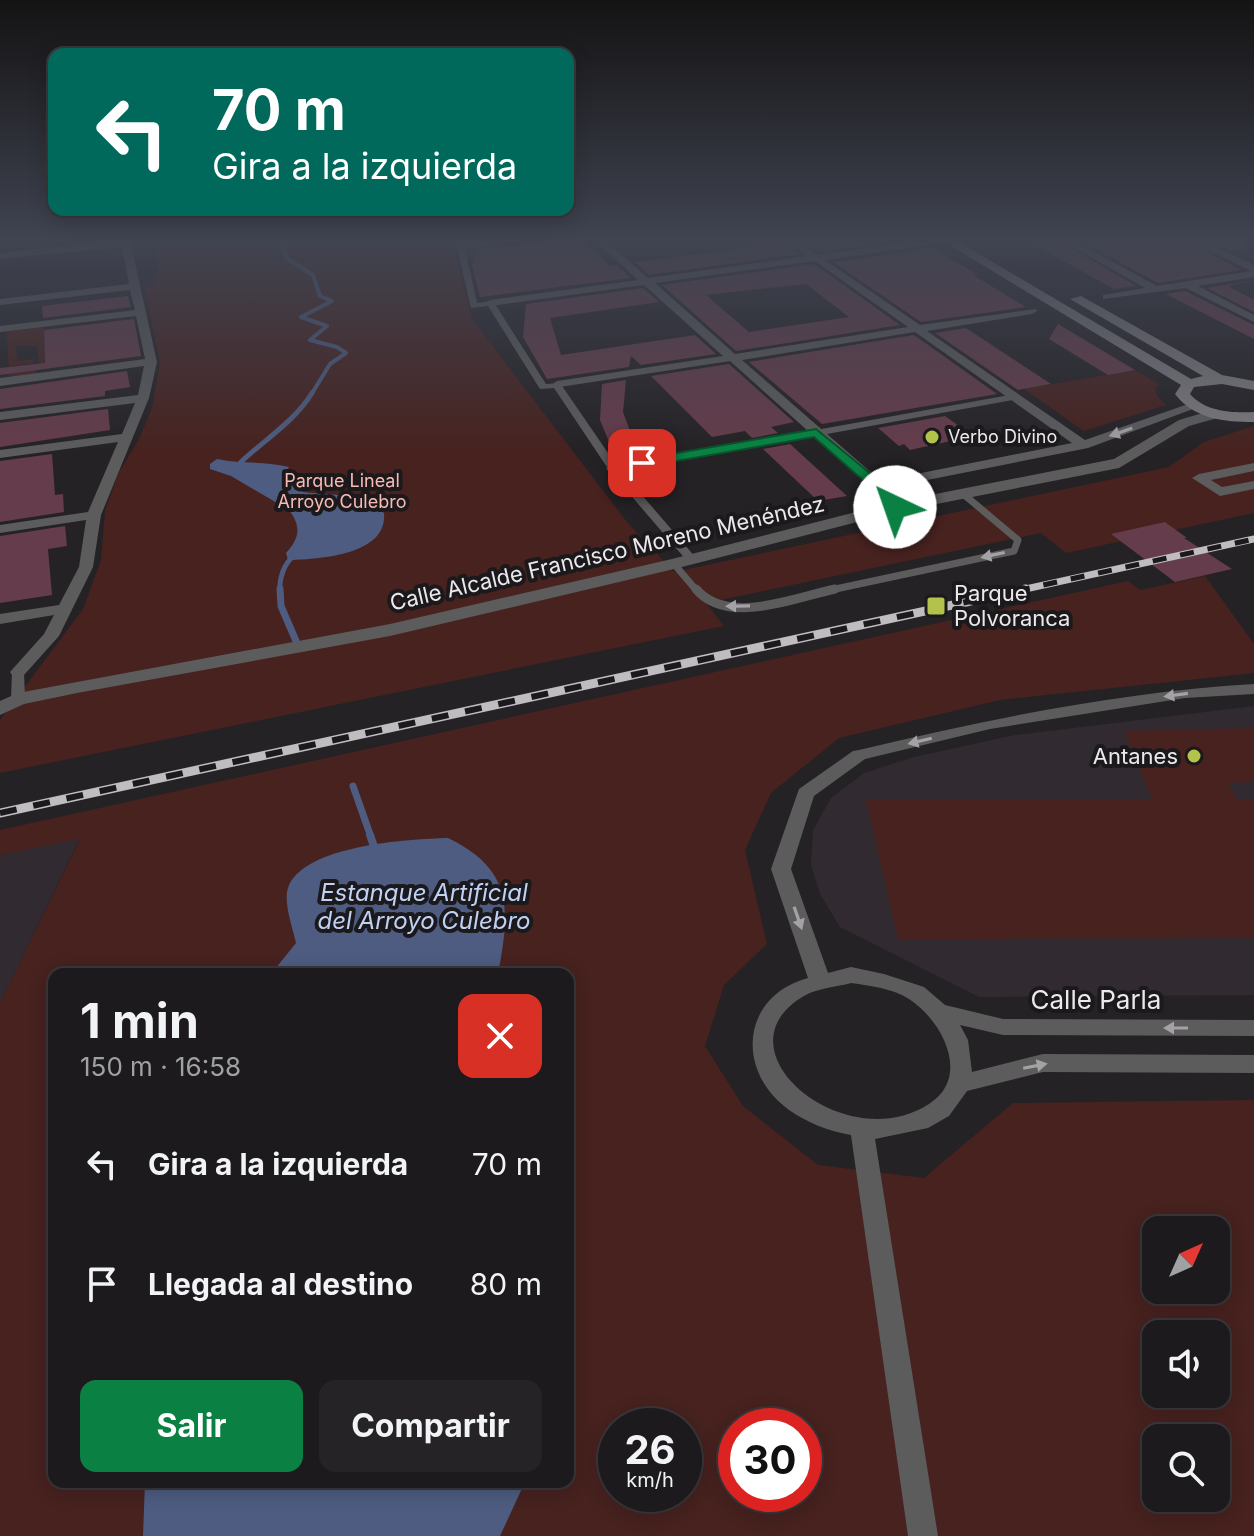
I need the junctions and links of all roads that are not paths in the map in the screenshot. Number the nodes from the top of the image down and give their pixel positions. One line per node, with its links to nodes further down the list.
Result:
1 (494, 310): 17 (street)
2 (676, 310): 12 (street)
3 (889, 310): 11 (street)
4 (1064, 310): 16 (main road)
5 (1096, 310): 14 (main road)
6 (1236, 310): 9 (street)
7 (1032, 311): 11 (street)
8 (141, 312): 10 (street); 13 (street)
9 (1254, 319)
10 (0, 329)
11 (917, 329): 12 (street); 19 (street)
12 (730, 358): 17 (street); 25 (street)
13 (151, 362): 15 (street); 20 (street)
14 (1218, 379): 16 (main road); 18 (main road)
15 (0, 382)
16 (1189, 384): 21 (main road)
17 (557, 385): 30 (street)
18 (1254, 386)
19 (1015, 397): 25 (street); 27 (street)
20 (143, 398): 23 (street); 26 (street)
21 (1195, 406): 22 (main road); 27 (street, one-way to 27)
22 (1216, 414): 24 (main road); 33 (street, Calle Alcalde Francisco Moreno Menéndez)
23 (0, 416)
24 (1253, 418)
25 (816, 433): 30 (street); 32 (street)
26 (126, 437): 28 (street); 35 (street)
27 (1083, 445): 32 (street)
28 (0, 454)
29 (1254, 467): 31 (street)
30 (613, 468): 37 (street)
31 (1254, 485)
32 (878, 486): 34 (street)
33 (962, 493): 34 (street, Calle Alcalde Francisco Moreno Menéndez); 37 (lane, one-way to 37)
34 (895, 507): 37 (street, Calle Alcalde Francisco Moreno Menéndez)
35 (94, 515): 36 (street); 38 (street)
36 (0, 529)
37 (683, 562): 42 (street, Calle Alcalde Francisco Moreno Menéndez)
38 (67, 608): 39 (street); 40 (street)
39 (0, 619)
40 (18, 672): 42 (street)
41 (1254, 689): 43 (street, one-way to 43)
42 (9, 704)
43 (819, 979): 44 (street); 48 (street)
44 (940, 1012): 45 (street, Calle Parla, one-way to 44); 47 (street)
45 (1254, 1028)
46 (1254, 1064): 47 (street, one-way to 46)
47 (959, 1084): 48 (street)
48 (862, 1129): 49 (street)
49 (923, 1536)

